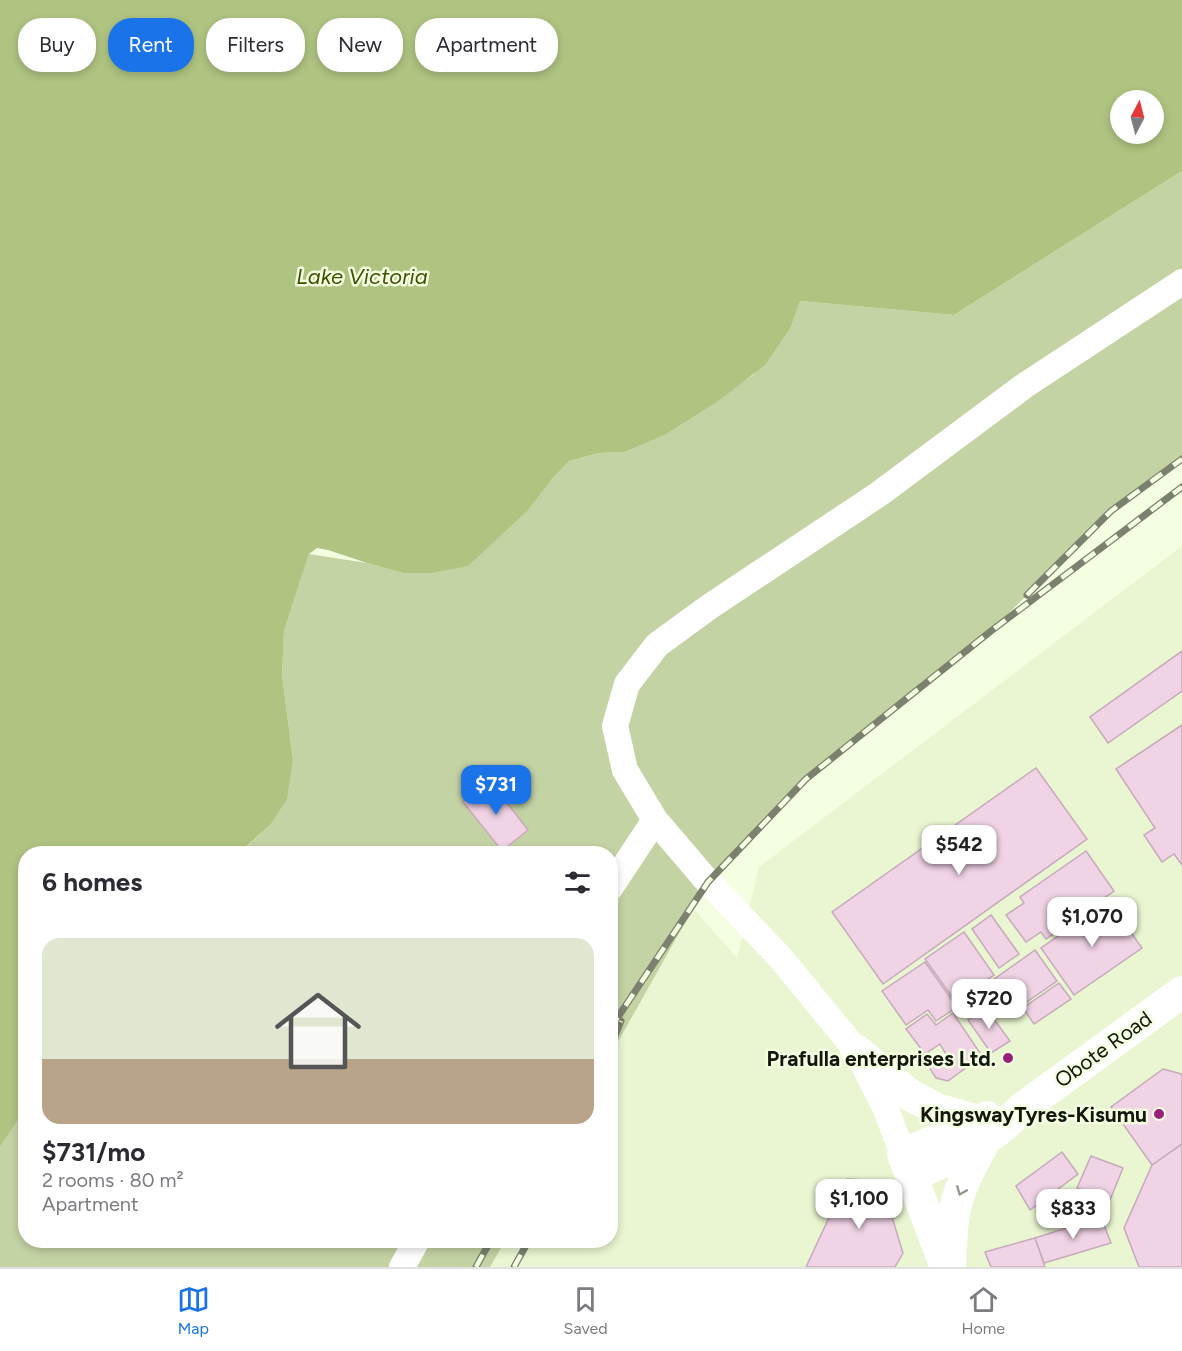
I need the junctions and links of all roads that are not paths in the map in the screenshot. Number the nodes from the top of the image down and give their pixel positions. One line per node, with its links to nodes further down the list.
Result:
1 (1182, 282): 2 (street)
2 (655, 820): 3 (street); 5 (street)
3 (618, 876)
4 (1178, 1003): 6 (main road, Obote Road)
5 (856, 1050): 6 (main road); 7 (street)
6 (982, 1130): 7 (main road, Obote Road); 10 (main road, one-way to 10)
7 (908, 1165): 10 (main road)
8 (413, 1248): 9 (street)
9 (402, 1267)
10 (948, 1267)

